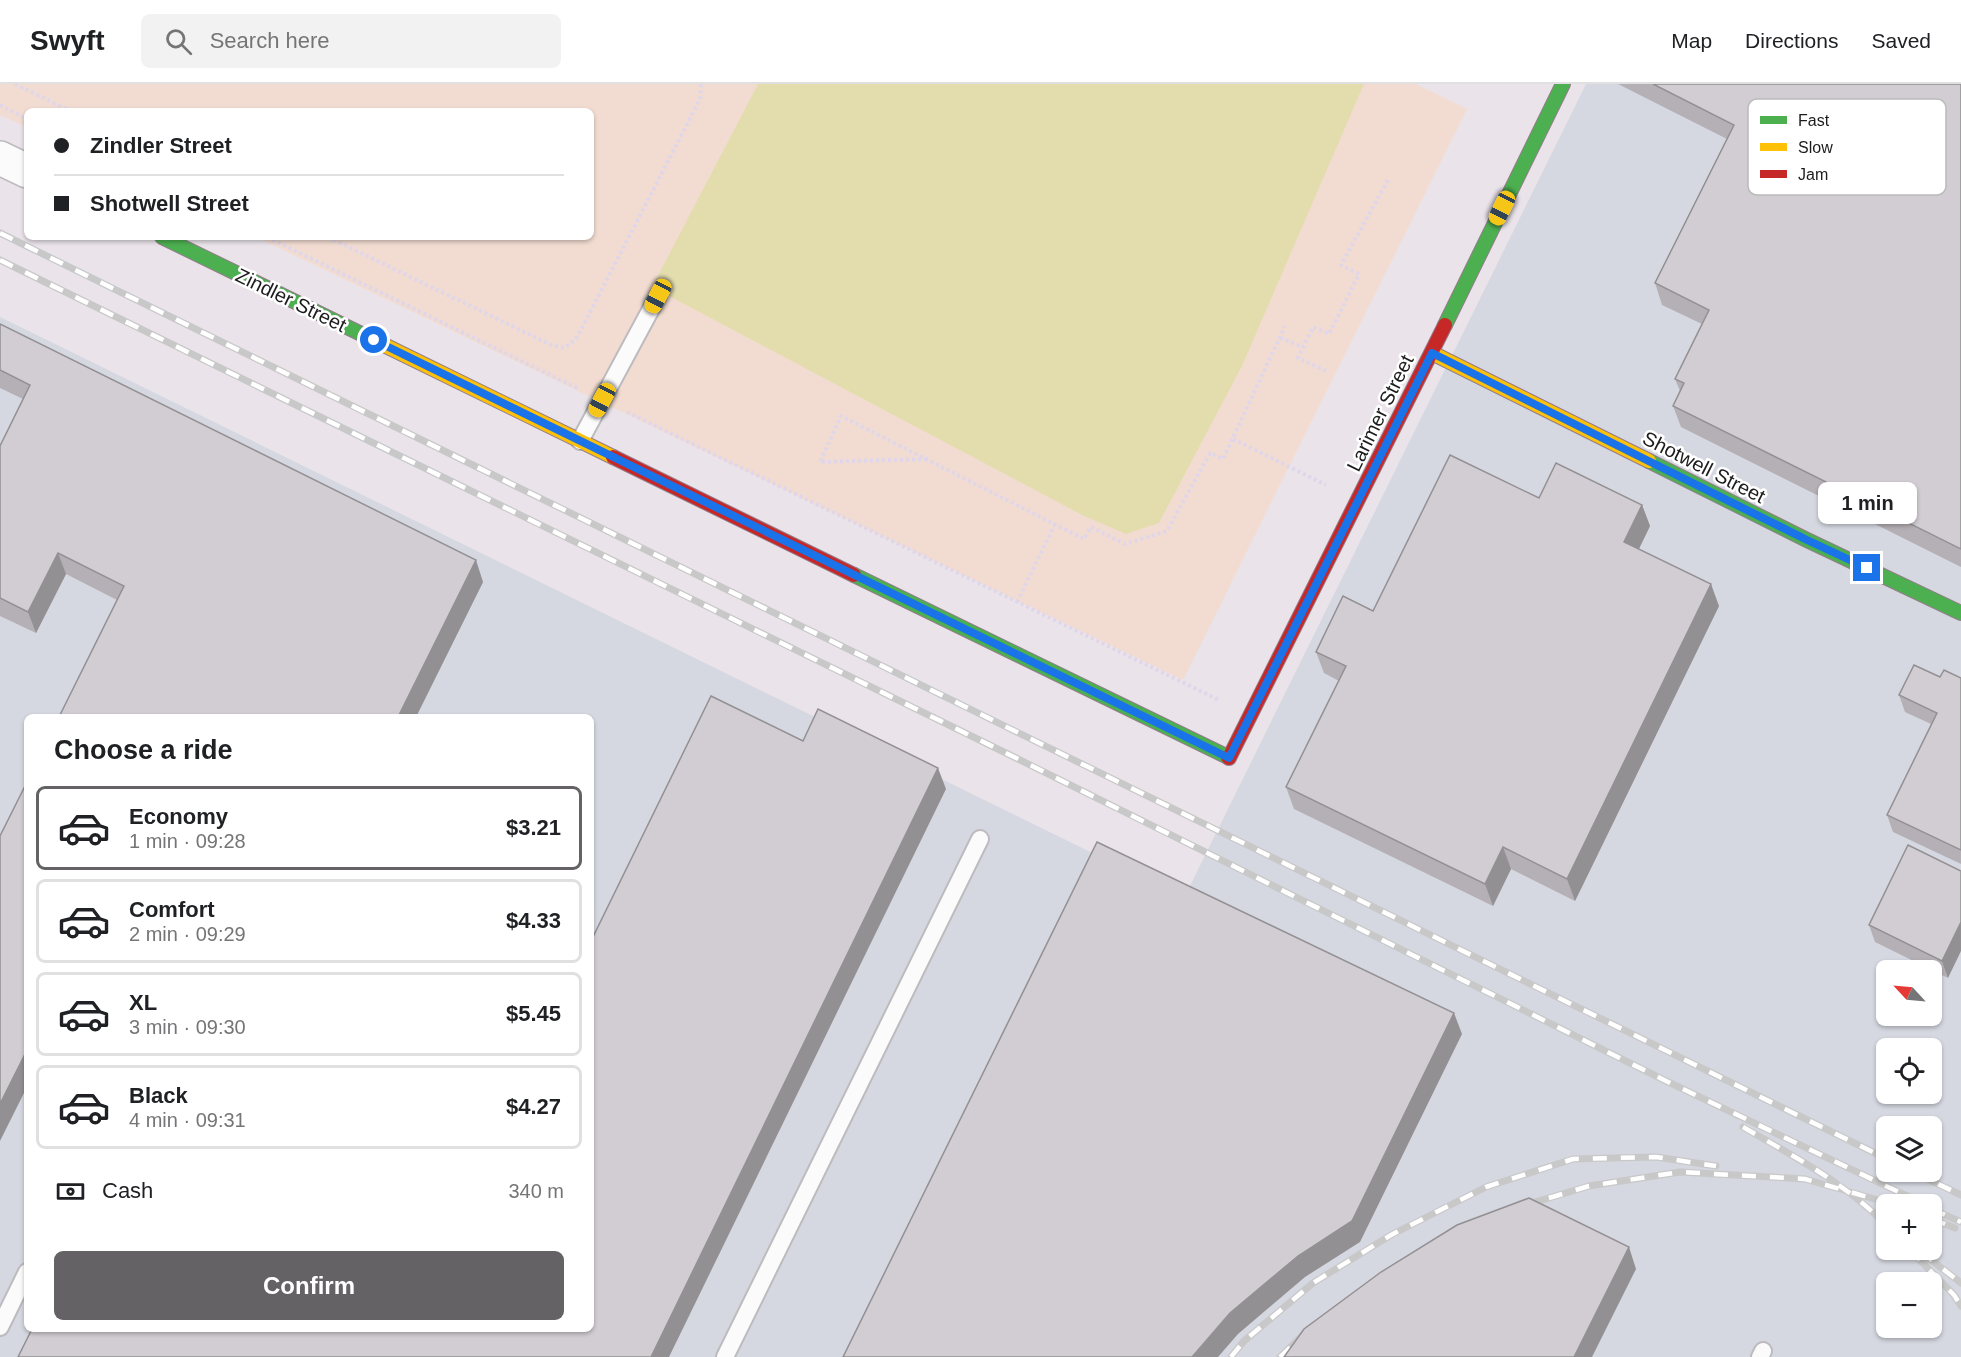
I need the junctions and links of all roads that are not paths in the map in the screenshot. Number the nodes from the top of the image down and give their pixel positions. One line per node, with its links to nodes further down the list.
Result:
1 (1563, 84): 6 (street, Larimer Street)
2 (0, 158): 3 (street)
3 (24, 170)
4 (168, 240): 7 (street, Zindler Street)
5 (658, 296): 7 (lane)
6 (1432, 353): 8 (street, Shotwell Street); 9 (street, Larimer Street)
7 (580, 441): 9 (street, Zindler Street)
8 (1961, 613)
9 (1229, 758)
10 (980, 839): 13 (lane)
11 (24, 1278): 12 (lane)
12 (0, 1327)
13 (725, 1357)

